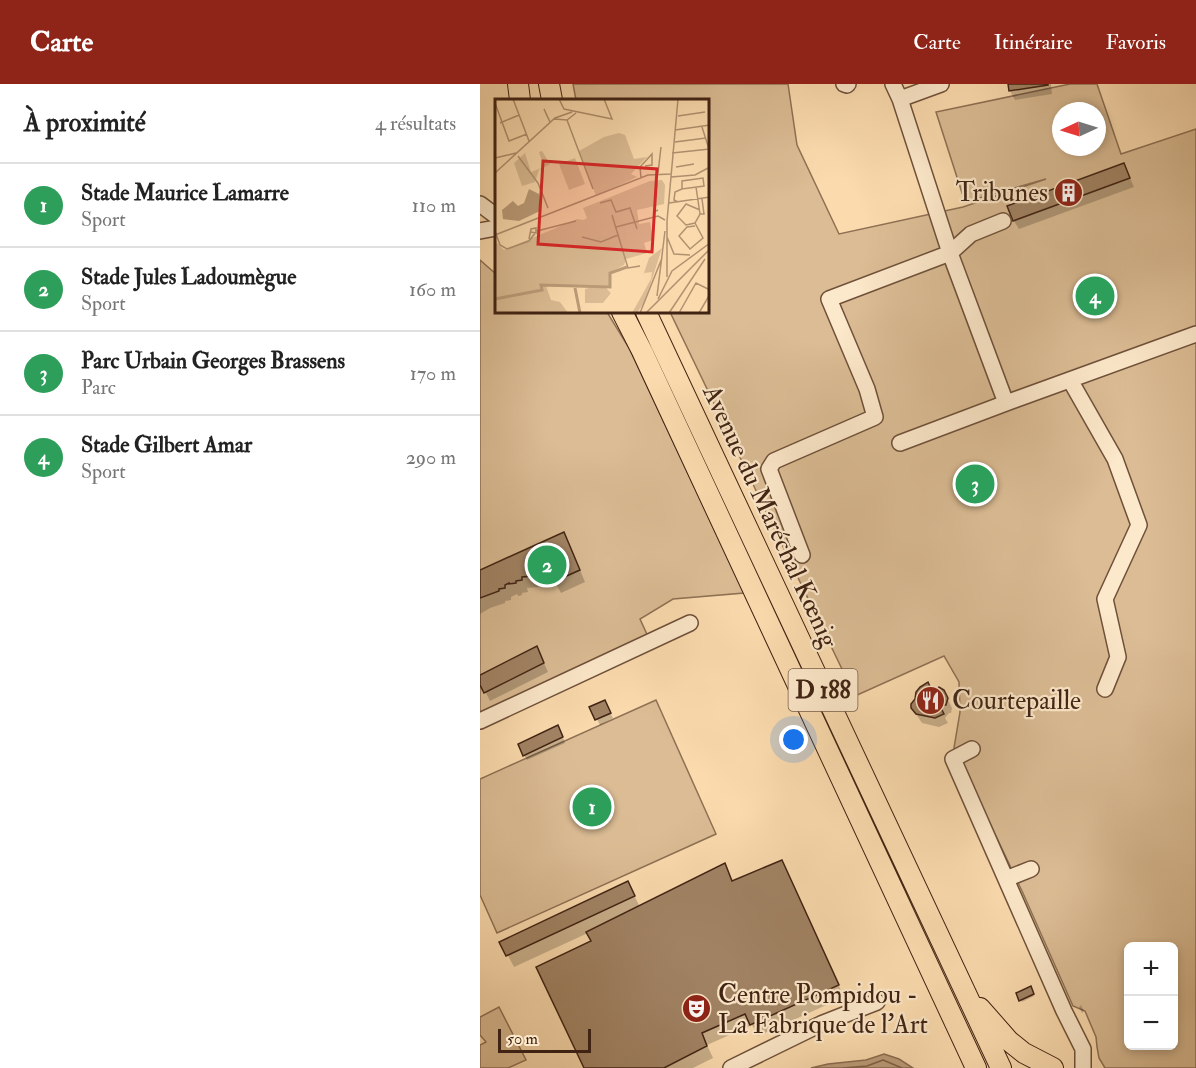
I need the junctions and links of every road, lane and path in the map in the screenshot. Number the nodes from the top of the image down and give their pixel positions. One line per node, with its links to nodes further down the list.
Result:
1 (518, 84): 5 (main road)
2 (549, 84): 6 (main road)
3 (893, 84): 7 (lane)
4 (941, 84): 7 (lane)
5 (520, 99)
6 (552, 99)
7 (900, 99): 13 (lane)
8 (480, 204): 9 (lane)
9 (495, 215)
10 (1003, 221): 13 (lane)
11 (495, 228): 12 (lane)
12 (480, 231)
13 (951, 253): 18 (lane); 20 (lane)
14 (623, 314): 30 (main road, Avenue du Maréchal Kœnig / D 188)
15 (647, 314): 27 (main road, Avenue du Maréchal Kœnig / D 188)
16 (1196, 334): 17 (lane)
17 (1070, 380): 18 (lane); 22 (lane)
18 (1006, 403): 19 (lane)
19 (900, 443)
20 (802, 555)
21 (690, 622): 23 (lane)
22 (1105, 689)
23 (480, 721)
24 (972, 749): 26 (lane)
25 (1031, 869): 26 (lane)
26 (1006, 879): 33 (lane)
27 (964, 988): 31 (main road, Avenue du Maréchal Kœnig / D 188); 32 (main road)
28 (878, 1002): 29 (lane)
29 (731, 1068)
30 (976, 1068)
31 (1001, 1068)
32 (1053, 1068)
33 (1083, 1068)

